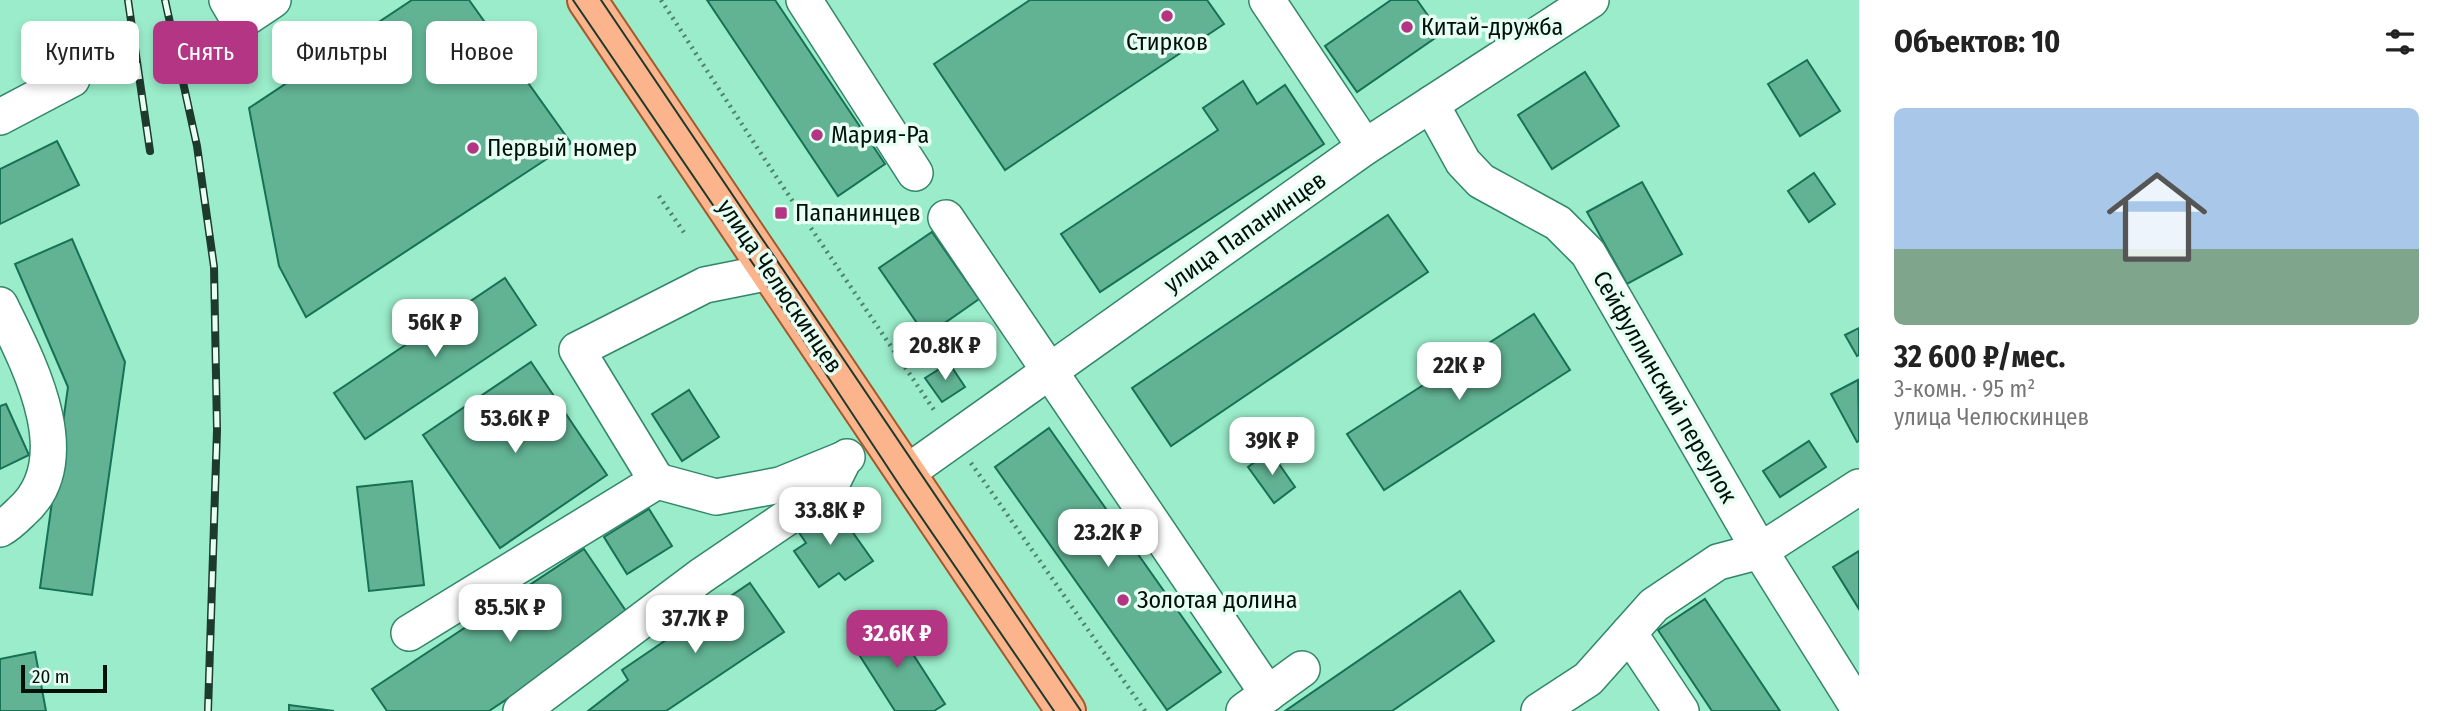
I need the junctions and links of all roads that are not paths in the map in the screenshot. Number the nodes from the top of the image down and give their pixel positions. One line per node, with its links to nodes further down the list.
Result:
1 (227, 0): 2 (street)
2 (274, 0)
3 (587, 0): 13 (main road, улица Челюскинцев)
4 (804, 0): 11 (street)
5 (1267, 0): 10 (street)
6 (1591, 0): 8 (street, улица Папанинцев)
7 (63, 84): 9 (street)
8 (1431, 104): 10 (street, улица Папанинцев); 22 (street, Сейфуллинский переулок)
9 (0, 117)
10 (1365, 147): 15 (street, улица Папанинцев)
11 (915, 173)
12 (946, 218): 15 (street)
13 (768, 268): 16 (main road, улица Челюскинцев); 19 (street)
14 (0, 305): 21 (street)
15 (1049, 371): 18 (street, улица Папанинцев); 26 (street)
16 (881, 437): 17 (street); 18 (main road, улица Челюскинцев)
17 (844, 459): 19 (street); 28 (street)
18 (905, 474): 29 (main road, улица Челюскинцев)
19 (657, 481): 23 (street)
20 (1859, 487): 22 (street)
21 (0, 529)
22 (1760, 551): 24 (street); 27 (street, Сейфуллинский переулок)
23 (409, 633)
24 (1629, 633): 30 (street); 31 (street)
25 (1302, 669): 26 (street)
26 (1256, 702)
27 (1859, 709)
28 (521, 711)
29 (1066, 711)
30 (1539, 711)
31 (1681, 711)

